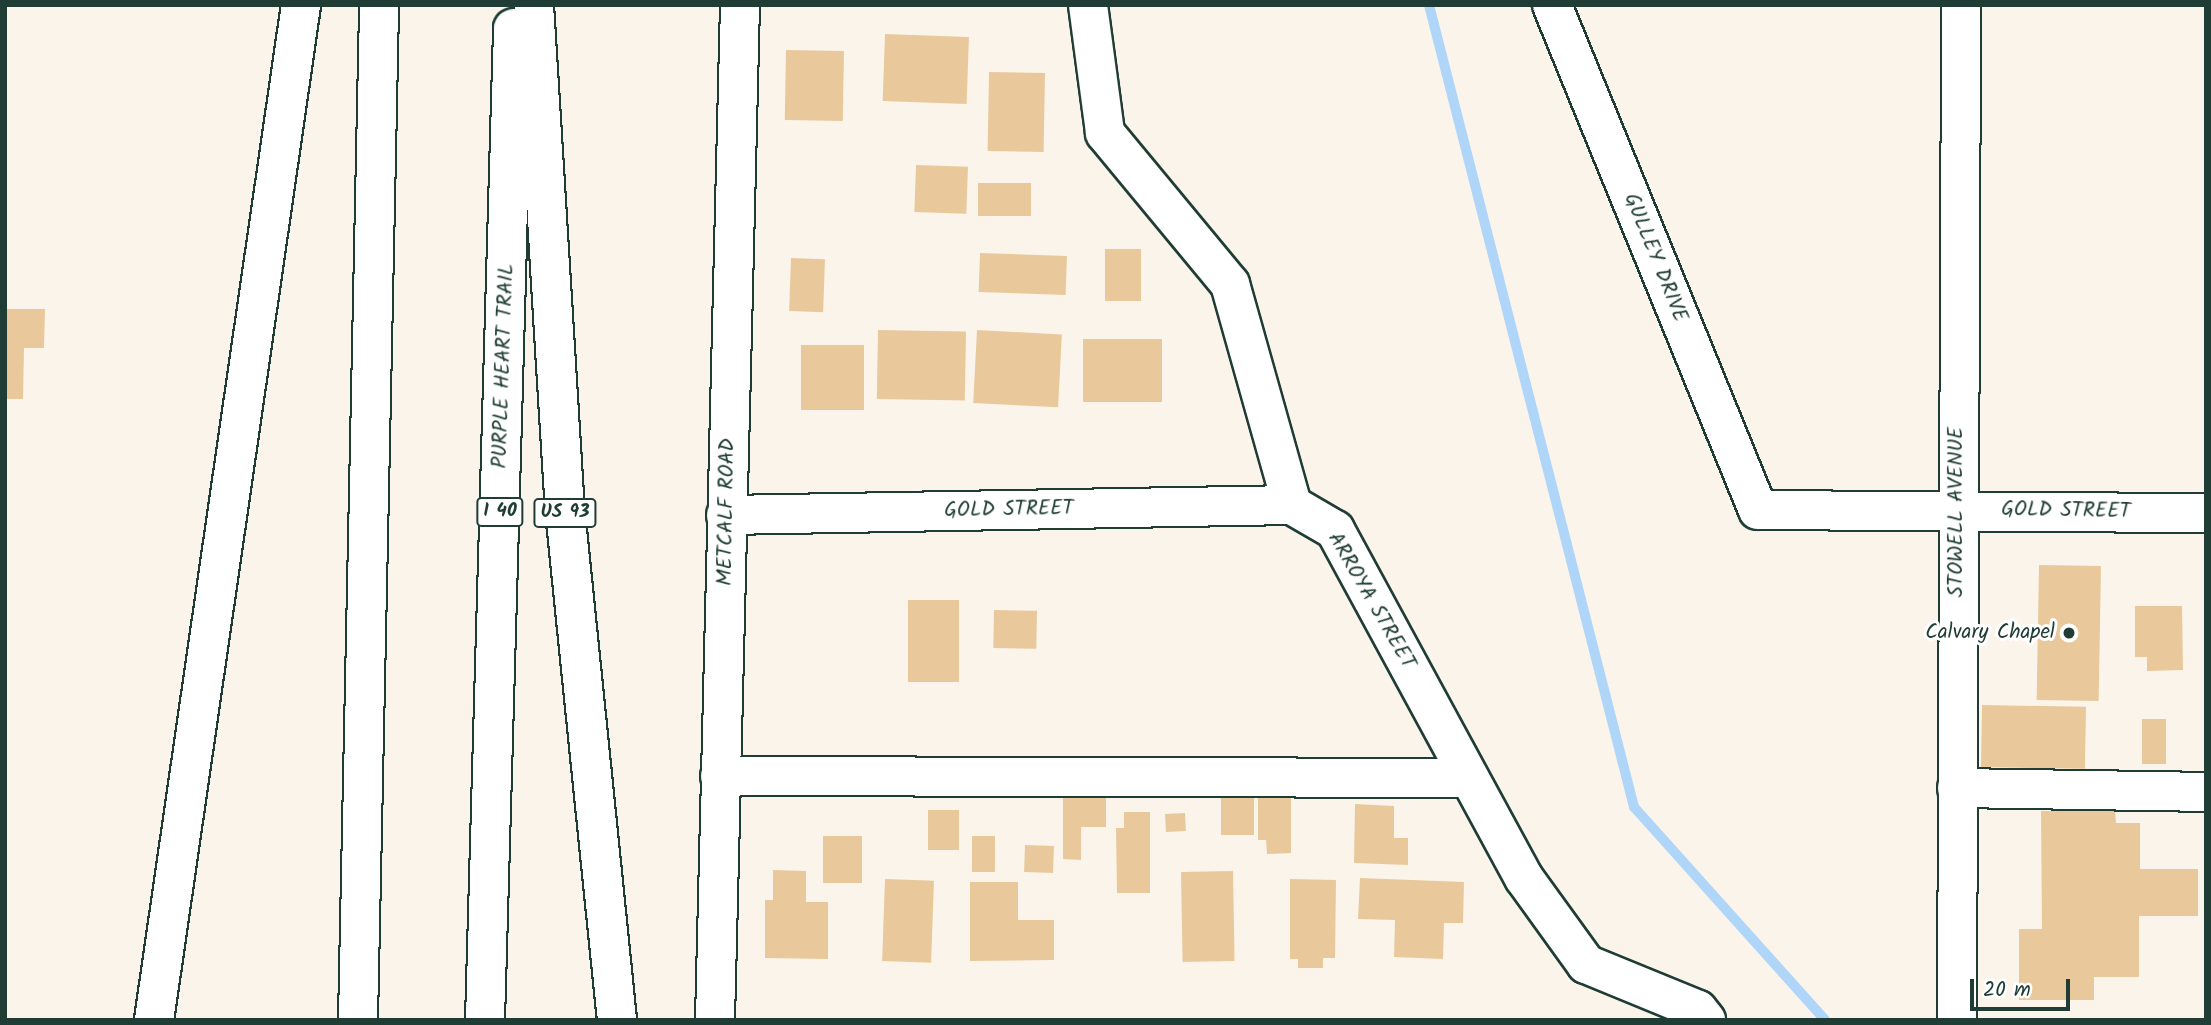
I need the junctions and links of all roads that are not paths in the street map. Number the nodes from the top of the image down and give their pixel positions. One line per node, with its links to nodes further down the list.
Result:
1 (301, 5): 18 (main road)
2 (379, 5): 19 (main road)
3 (514, 5): 20 (main road, PURPLE HEART TRAIL / I 40)
4 (534, 5): 21 (main road, US 93)
5 (740, 5): 13 (main road, METCALF ROAD)
6 (1088, 5): 9 (main road)
7 (1552, 5): 10 (main road, GULLEY DRIVE)
8 (1961, 5): 11 (main road, STOWELL AVENUE)
9 (1292, 505): 13 (main road, GOLD STREET); 15 (main road, ARROYA STREET)
10 (1758, 510): 11 (main road, GOLD STREET)
11 (1956, 510): 12 (main road, GOLD STREET); 16 (main road, STOWELL AVENUE)
12 (2206, 513)
13 (726, 515): 14 (main road, METCALF ROAD)
14 (720, 776): 15 (main road); 22 (main road, METCALF ROAD)
15 (1469, 778): 23 (main road, ARROYA STREET)
16 (1956, 788): 17 (main road); 24 (main road, STOWELL AVENUE)
17 (2206, 792)
18 (154, 1020)
19 (359, 1020)
20 (485, 1020)
21 (617, 1020)
22 (715, 1020)
23 (1706, 1020)
24 (1957, 1020)

